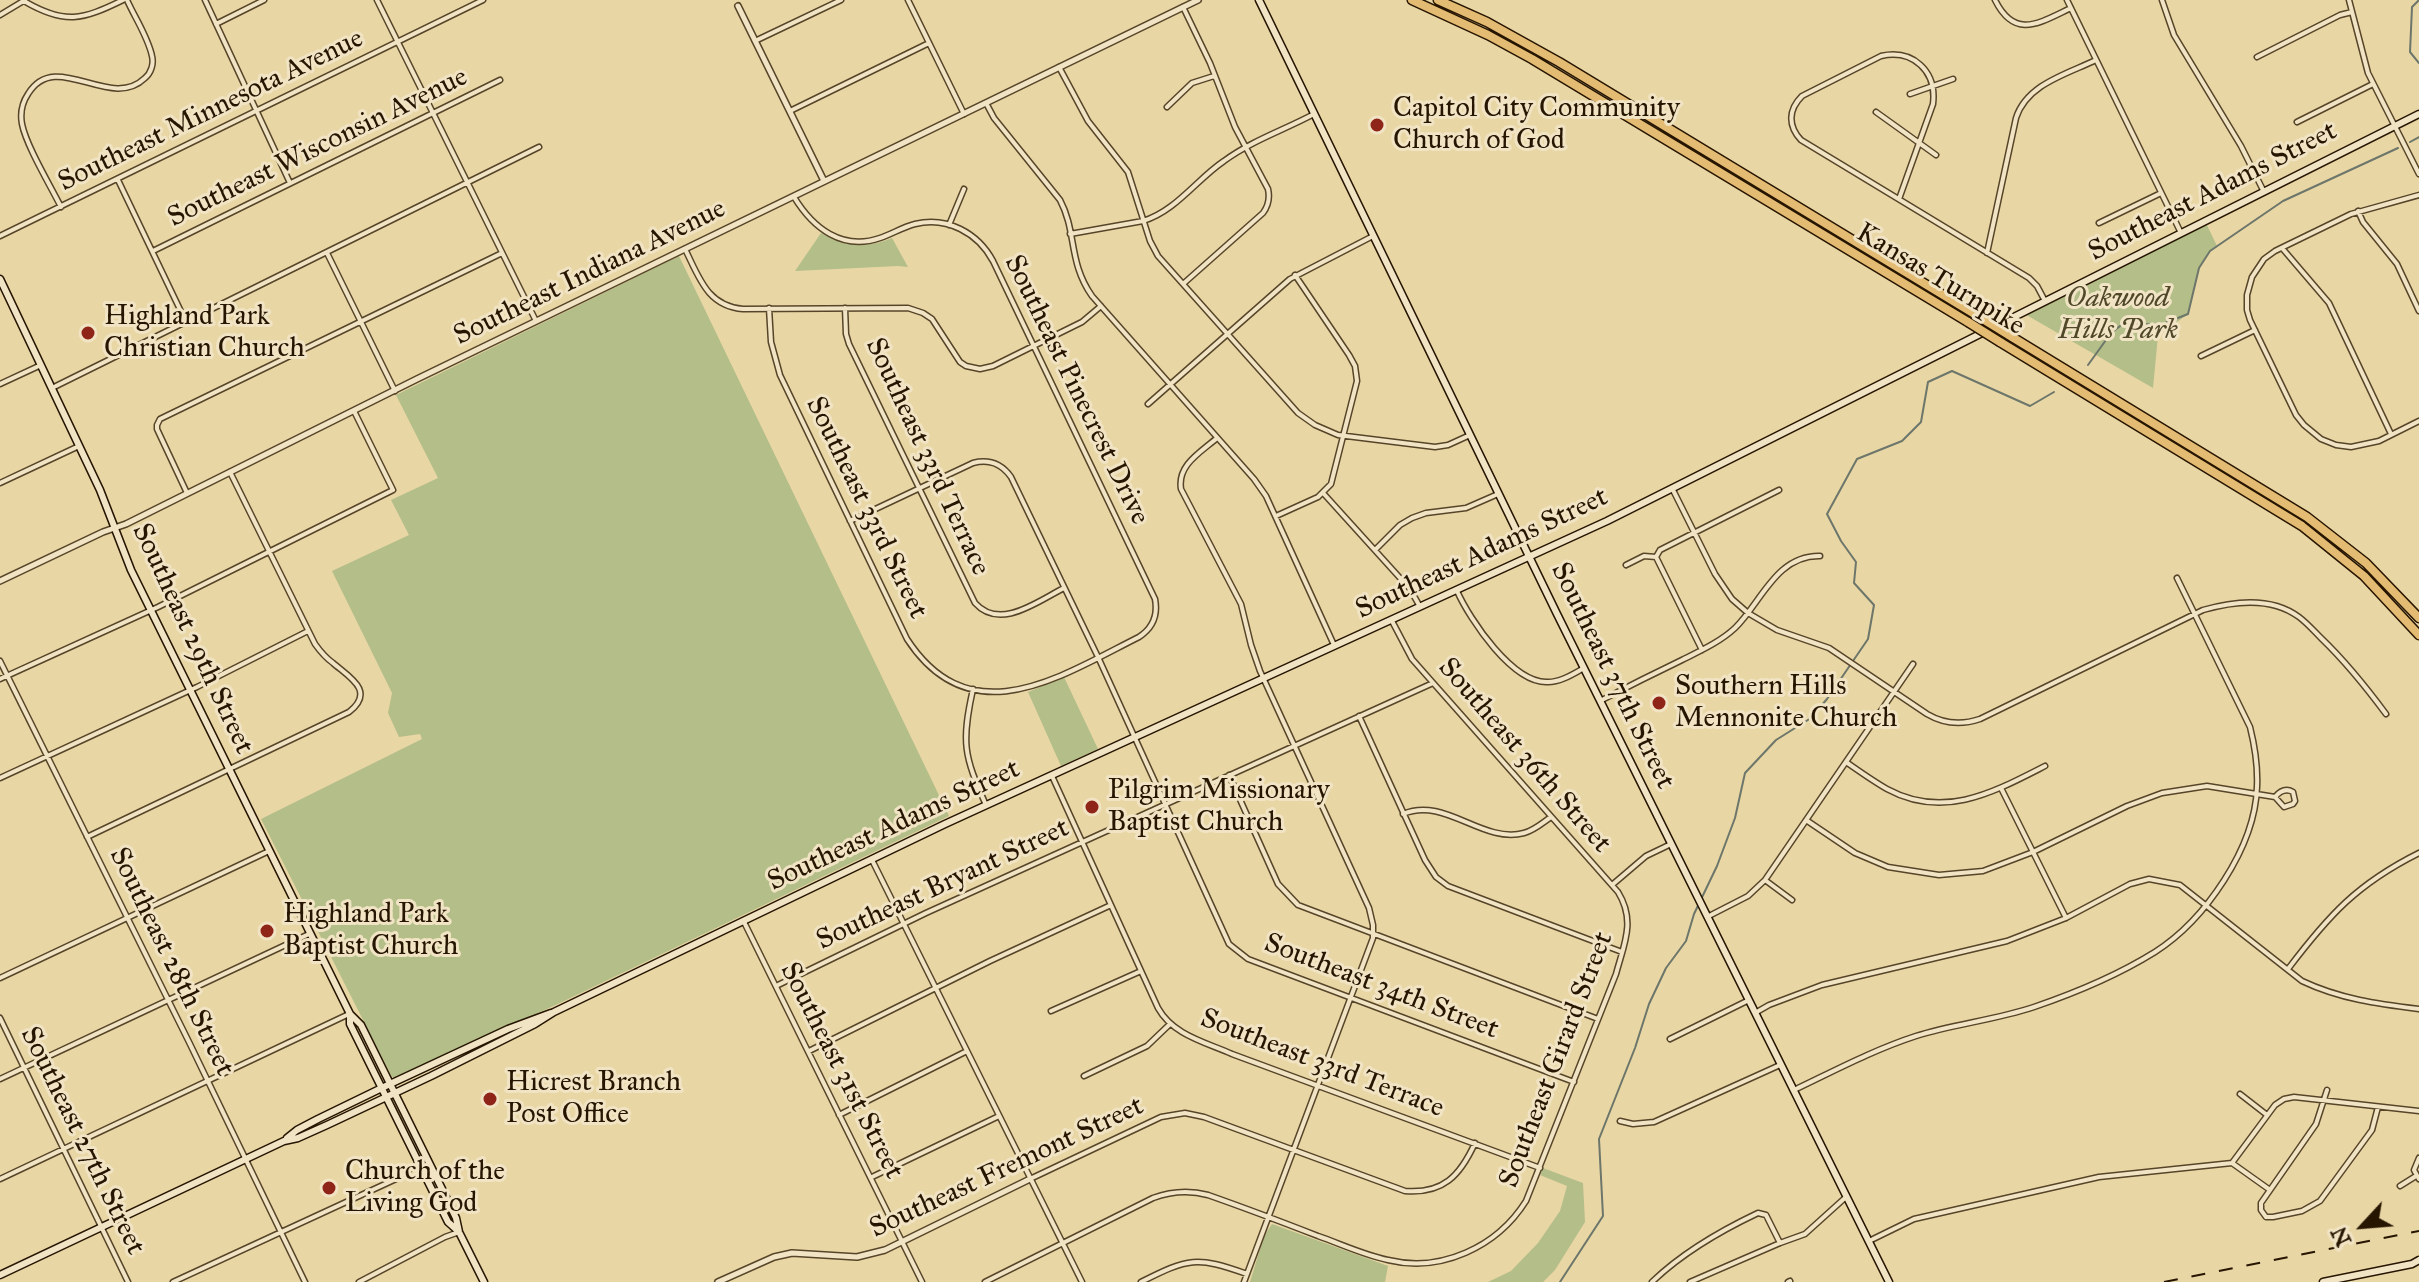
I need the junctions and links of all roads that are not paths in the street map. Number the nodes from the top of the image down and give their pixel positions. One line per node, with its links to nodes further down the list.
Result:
1 (125, 0): 16 (street); 61 (street)
2 (205, 0): 22 (street)
3 (264, 0): 22 (street)
4 (377, 0): 24 (street)
5 (483, 0): 24 (street, Southeast Minnesota Avenue)
6 (841, 0): 23 (street)
7 (908, 0): 25 (street)
8 (1198, 0): 18 (street, Southeast Indiana Avenue)
9 (1259, 0): 42 (main road, Southeast 37th Street)
10 (1412, 0): 133 (highway, Kansas Turnpike, bridge)
11 (1438, 0): 130 (highway, Kansas Turnpike, bridge)
12 (1995, 0): 19 (street)
13 (2067, 0): 19 (street)
14 (2162, 0): 56 (street)
15 (2349, 0): 20 (street)
16 (24, 1): 21 (street)
17 (738, 6): 23 (street)
18 (1183, 7): 28 (street, Southeast Indiana Avenue); 29 (street)
19 (2071, 8): 27 (street)
20 (2352, 12): 26 (street); 32 (street)
21 (0, 15)
22 (216, 24): 37 (street)
23 (755, 41): 38 (street)
24 (397, 42): 37 (street, Southeast Minnesota Avenue); 40 (street)
25 (929, 43): 38 (street); 41 (street)
26 (2257, 57)
27 (2096, 60): 57 (street); 75 (street)
28 (1059, 67): 35 (street, Southeast Indiana Avenue); 63 (street)
29 (1215, 75): 36 (street); 48 (street)
30 (1953, 79): 33 (street)
31 (500, 80): 40 (street, Southeast Wisconsin Avenue)
32 (2373, 84): 44 (street); 45 (street)
33 (1934, 87): 34 (street); 46 (street); 60 (street)
34 (1910, 94)
35 (986, 103): 41 (street, Southeast Indiana Avenue); 67 (street)
36 (1167, 107)
37 (256, 111): 51 (street, Southeast Minnesota Avenue); 53 (street)
38 (790, 111): 52 (street)
39 (1876, 112): 46 (street)
40 (433, 113): 53 (street, Southeast Wisconsin Avenue); 54 (street)
41 (964, 114): 52 (street, Southeast Indiana Avenue)
42 (1314, 114): 48 (street); 69 (main road, Southeast 37th Street)
43 (2419, 114): 45 (main road, Southeast Adams Street)
44 (2297, 122)
45 (2394, 126): 50 (street); 56 (main road, Southeast Adams Street)
46 (1919, 144): 49 (street); 60 (street)
47 (539, 147): 54 (street)
48 (1246, 147): 63 (street); 78 (street)
49 (1936, 155)
50 (2419, 174)
51 (118, 179): 61 (street, Southeast Minnesota Avenue); 72 (street)
52 (824, 182): 59 (street, Southeast Indiana Avenue)
53 (290, 183): 72 (street, Southeast Wisconsin Avenue)
54 (468, 183): 73 (street); 74 (street)
55 (964, 189): 65 (street)
56 (2264, 192): 66 (main road, Southeast Adams Street)
57 (2161, 193): 64 (street); 66 (street)
58 (2419, 195): 62 (street)
59 (794, 197): 65 (street); 71 (street, Southeast Indiana Avenue)
60 (1899, 199): 75 (street)
61 (61, 207): 68 (street, Southeast Minnesota Avenue)
62 (2358, 211): 70 (street); 83 (street)
63 (1143, 221): 67 (street); 78 (street)
64 (2099, 223)
65 (949, 225): 89 (street, Southeast Pinecrest Drive)
66 (2181, 233): 79 (main road, Southeast Adams Street)
67 (1070, 234): 80 (street)
68 (0, 236)
69 (1373, 236): 76 (street); 99 (main road, Southeast 37th Street)
70 (2282, 248): 87 (street); 100 (street)
71 (685, 249): 81 (street); 84 (street, Southeast Indiana Avenue)
72 (153, 251): 85 (street)
73 (327, 253): 85 (street); 86 (street)
74 (502, 253): 84 (street); 86 (street)
75 (1987, 253): 79 (street)
76 (1295, 275): 88 (street); 101 (street)
77 (1, 283): 91 (main road, Southeast 29th Street)
78 (1182, 284): 88 (street)
79 (2045, 301): 107 (main road, Southeast Adams Street)
80 (1101, 306): 89 (street); 93 (street)
81 (769, 308): 82 (street); 113 (street, Southeast 33rd Street)
82 (845, 308): 89 (street); 106 (street, Southeast 33rd Terrace)
83 (2419, 311)
84 (536, 321): 95 (street, Southeast Indiana Avenue)
85 (186, 322): 94 (street)
86 (360, 322): 95 (street); 109 (street)
87 (2255, 330): 90 (street); 100 (street)
88 (1227, 334): 93 (street); 101 (street)
89 (1033, 346): 136 (street, Southeast Pinecrest Drive)
90 (2201, 356)
91 (41, 365): 92 (street); 94 (main road, Southeast 29th Street)
92 (0, 384)
93 (1169, 384): 96 (street); 102 (street)
94 (52, 388): 103 (main road, Southeast 29th Street)
95 (395, 391): 97 (street, Southeast Indiana Avenue)
96 (1148, 404)
97 (354, 411): 104 (street, Southeast Indiana Avenue); 117 (street)
98 (2419, 421): 100 (street)
99 (1470, 435): 101 (street); 111 (main road, Southeast 37th Street)
100 (2392, 435)
101 (1344, 436): 110 (street)
102 (1217, 438): 112 (street); 142 (street)
103 (79, 446): 105 (street); 114 (main road, Southeast 29th Street)
104 (230, 472): 109 (street, Southeast Indiana Avenue); 117 (street)
105 (0, 483)
106 (919, 488): 113 (street); 124 (street, Southeast 34th Street); 124 (street, Southeast 33rd Terrace)
107 (1672, 488): 115 (street); 119 (main road, Southeast Adams Street)
108 (1779, 490): 115 (street)
109 (187, 493): 114 (street, Southeast Indiana Avenue)
110 (1323, 493): 112 (street); 116 (street)
111 (1498, 494): 116 (street); 119 (main road, Southeast 37th Street)
112 (1276, 516): 134 (street)
113 (850, 521): 144 (street, Southeast 33rd Street)
114 (114, 528): 123 (street, Southeast Indiana Avenue); 127 (main road, Southeast 29th Street)
115 (1694, 532): 120 (street); 128 (street)
116 (1375, 550): 126 (street)
117 (269, 551): 127 (street); 132 (street)
118 (1820, 556): 128 (street)
119 (1529, 557): 125 (main road, Southeast Adams Street); 139 (main road, Southeast 37th Street)
120 (1656, 557): 121 (street); 135 (street)
121 (1626, 565)
122 (2177, 578): 129 (street)
123 (0, 581)
124 (1064, 588): 136 (street, Southeast 34th Street)
125 (1457, 591): 126 (main road, Southeast Adams Street); 139 (street)
126 (1420, 608): 131 (main road, Southeast Adams Street)
127 (151, 609): 140 (street); 145 (main road, Southeast 29th Street)
128 (1748, 613): 135 (street); 146 (street)
129 (2195, 614): 146 (street); 148 (street); 160 (street)
130 (2419, 618)
131 (1392, 621): 134 (main road, Southeast Adams Street); 143 (street, Southeast 36th Street)
132 (308, 631): 145 (street); 155 (street)
133 (2419, 635)
134 (1335, 647): 142 (main road, Southeast Adams Street)
135 (1702, 650): 147 (street)
136 (1098, 657): 144 (street); 150 (street, Southeast 34th Street)
137 (0, 661): 140 (street, Southeast 28th Street)
138 (1913, 664): 146 (street)
139 (1584, 668): 147 (main road, Southeast 37th Street)
140 (7, 676): 141 (street); 152 (street, Southeast 28th Street)
141 (0, 679)
142 (1265, 679): 150 (main road, Southeast Adams Street); 151 (street)
143 (1433, 683): 149 (street, Southeast Bryant Street); 165 (street, Southeast 36th Street)
144 (973, 689): 162 (street)
145 (190, 690): 152 (street); 155 (main road, Southeast 29th Street)
146 (1894, 690): 153 (street)
147 (1600, 701): 169 (main road, Southeast 37th Street)
148 (2386, 714)
149 (1359, 716): 151 (street, Southeast Bryant Street); 164 (street)
150 (1134, 738): 157 (main road, Southeast Adams Street); 163 (street, Southeast 34th Street)
151 (1295, 745): 156 (street, Southeast Bryant Street); 186 (street)
152 (47, 756): 158 (street); 167 (street, Southeast 28th Street)
153 (1846, 762): 159 (street); 166 (street)
154 (2045, 766): 159 (street)
155 (230, 770): 167 (street); 170 (main road, Southeast 29th Street)
156 (1229, 775): 163 (street, Southeast Bryant Street); 186 (street)
157 (1052, 776): 162 (main road, Southeast Adams Street); 168 (street, Southeast 33rd Terrace)
158 (0, 778)
159 (2001, 788): 171 (street)
160 (2257, 793): 161 (street); 171 (street); 177 (street)
161 (2275, 797): 161 (street)
162 (986, 805): 173 (main road, Southeast Adams Street)
163 (1165, 805): 168 (street, Southeast Bryant Street); 193 (street, Southeast 34th Street)
164 (1403, 814): 165 (street); 187 (street)
165 (1551, 817): 175 (street, Southeast 36th Street)
166 (1806, 820): 171 (street); 174 (street)
167 (87, 837): 182 (street, Southeast 28th Street)
168 (1083, 842): 178 (street, Southeast 33rd Terrace); 184 (street, Southeast Bryant Street)
169 (1671, 844): 175 (street); 180 (main road, Southeast 37th Street)
170 (270, 851): 182 (street); 185 (main road, Southeast 29th Street)
171 (2033, 852): 181 (street)
172 (2419, 853): 188 (street)
173 (872, 860): 183 (main road, Southeast Adams Street); 184 (street)
174 (1765, 880): 176 (street); 180 (street)
175 (1612, 885): 179 (street, Southeast 36th Street)
176 (1792, 900)
177 (2207, 904): 181 (street); 188 (street); 216 (street)
178 (1111, 905): 189 (street, Southeast 33rd Terrace); 192 (street)
179 (1628, 915): 187 (street, Southeast Girard Street)
180 (1706, 915): 194 (main road, Southeast 37th Street)
181 (2066, 918): 199 (street)
182 (128, 919): 190 (street); 195 (street, Southeast 28th Street)
183 (743, 921): 191 (street, Southeast 31st Street); 198 (main road, Southeast Adams Street)
184 (904, 924): 191 (street, Southeast Bryant Street); 192 (street)
185 (311, 934): 195 (street); 200 (main road, Southeast 29th Street)
186 (1373, 935): 193 (street); 202 (street)
187 (1622, 952): 202 (street, Southeast Girard Street)
188 (2288, 969): 196 (street)
189 (1141, 971): 197 (street); 203 (street, Southeast 33rd Terrace)
190 (0, 978)
191 (776, 986): 205 (street, Southeast 31st Street)
192 (936, 988): 205 (street); 206 (street)
193 (1350, 998): 212 (street, Southeast 34th Street); 214 (street)
194 (1749, 1000): 199 (main road, Southeast 37th Street); 204 (street)
195 (169, 1002): 208 (street); 211 (street, Southeast 28th Street)
196 (2419, 1009)
197 (1051, 1011)
198 (554, 1012): 213 (main road, Southeast Adams Street); 218 (main road, Southeast Adams Street)
199 (1755, 1013): 207 (main road, Southeast 37th Street)
200 (350, 1014): 211 (street); 213 (main road, Southeast 29th Street); 215 (main road, Southeast 29th Street)
201 (0, 1018): 208 (street, Southeast 27th Street)
202 (1598, 1019): 212 (street, Southeast Girard Street)
203 (1170, 1024): 209 (street); 214 (street, Southeast 33rd Terrace)
204 (1670, 1039)
205 (809, 1051): 224 (street, Southeast 31st Street)
206 (967, 1051): 224 (street); 226 (street)
207 (1781, 1064): 216 (main road, Southeast 37th Street); 227 (street)
208 (24, 1068): 210 (street); 230 (street, Southeast 27th Street)
209 (1084, 1076)
210 (0, 1079)
211 (207, 1081): 230 (street); 233 (street, Southeast 28th Street)
212 (1574, 1082): 237 (street, Southeast Girard Street)
213 (390, 1084): 215 (main road, Southeast Adams Street); 218 (main road, Southeast 29th Street)
214 (1318, 1085): 229 (street, Southeast 33rd Terrace); 231 (street)
215 (381, 1089): 220 (main road, Southeast 29th Street); 228 (main road, Southeast Adams Street)
216 (1794, 1090): 244 (main road, Southeast 37th Street)
217 (2327, 1090): 221 (street)
218 (395, 1093): 220 (main road, Southeast Adams Street); 234 (main road, Southeast 29th Street)
219 (2240, 1094): 225 (street)
220 (386, 1097): 228 (main road, Southeast Adams Street); 235 (main road, Southeast 29th Street)
221 (2323, 1101): 222 (street); 225 (street); 243 (street)
222 (2378, 1107): 223 (street); 243 (street)
223 (2419, 1111)
224 (839, 1115): 238 (street, Southeast 31st Street)
225 (2267, 1115): 236 (street)
226 (999, 1116): 238 (street); 241 (street)
227 (1620, 1121)
228 (284, 1141): 233 (main road, Southeast Adams Street)
229 (1475, 1143): 231 (street, Southeast Fremont Street); 237 (street, Southeast 33rd Terrace)
230 (64, 1148): 240 (street); 246 (street, Southeast 27th Street)
231 (1293, 1151): 241 (street, Southeast Fremont Street); 245 (street)
232 (2419, 1158): 239 (street)
233 (245, 1159): 246 (main road, Southeast Adams Street); 247 (street, Southeast 28th Street)
234 (427, 1159): 235 (street); 248 (main road, Southeast 29th Street)
235 (419, 1163): 247 (street); 248 (main road, Southeast 29th Street)
236 (2232, 1163): 243 (street); 249 (street)
237 (1540, 1168): 245 (street, Southeast Girard Street)
238 (872, 1177): 250 (street, Southeast 31st Street)
239 (2418, 1178): 242 (street)
240 (0, 1179)
241 (1030, 1179): 250 (street, Southeast Fremont Street); 251 (street)
242 (2400, 1186)
243 (2270, 1190)
244 (1846, 1197): 249 (main road, Southeast 37th Street); 252 (street)
245 (1269, 1217): 251 (street, Southeast Girard Street); 254 (street)
246 (102, 1227): 255 (main road, Southeast Adams Street); 256 (street, Southeast 27th Street)
247 (281, 1232): 257 (street); 258 (street, Southeast 28th Street)
248 (459, 1232): 259 (street); 260 (main road, Southeast 29th Street)
249 (1869, 1241): 269 (main road, Southeast 37th Street)
250 (903, 1242): 261 (street, Southeast Fremont Street); 262 (street, Southeast 31st Street)
251 (1063, 1243): 263 (street, Southeast Girard Street); 264 (street)
252 (1780, 1243): 267 (street); 268 (street)
253 (2417, 1263): 270 (main road)
254 (1247, 1274): 265 (street); 266 (street)
255 (0, 1275)
256 (128, 1282)
257 (173, 1282)
258 (305, 1282)
259 (359, 1282)
260 (484, 1282)
261 (718, 1282)
262 (922, 1282)
263 (985, 1282)
264 (1082, 1282)
265 (1141, 1282)
266 (1244, 1282)
267 (1652, 1282)
268 (1690, 1282)
269 (1889, 1282)
270 (2323, 1282)

